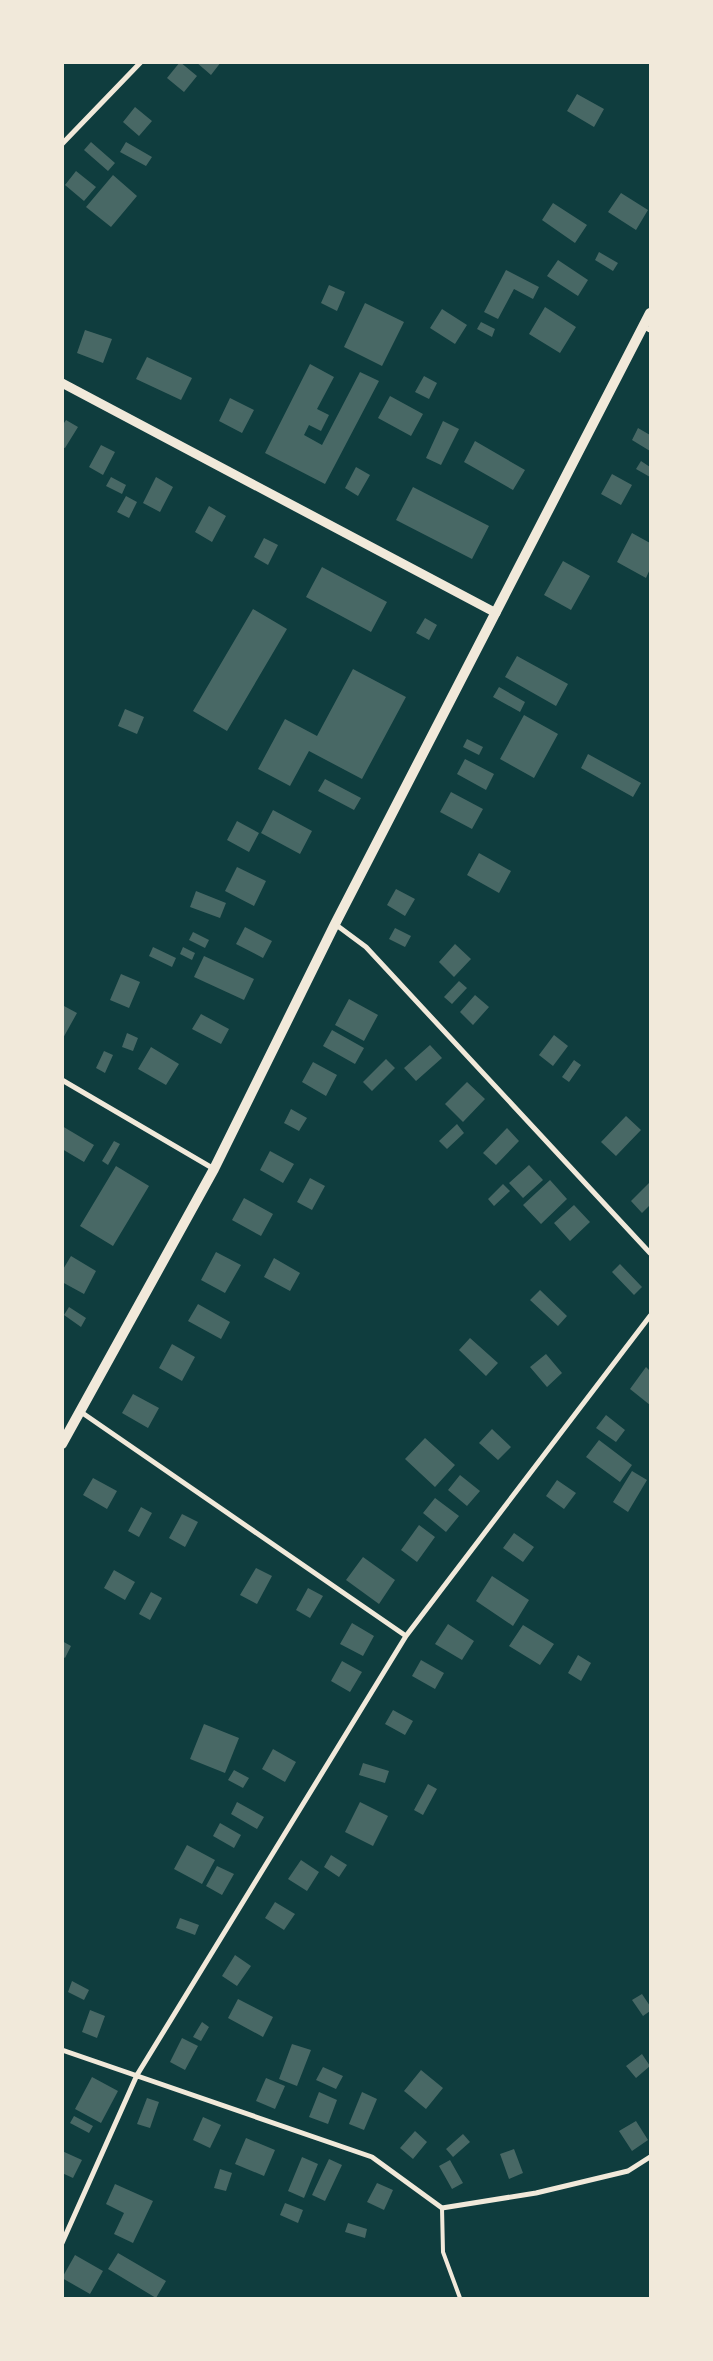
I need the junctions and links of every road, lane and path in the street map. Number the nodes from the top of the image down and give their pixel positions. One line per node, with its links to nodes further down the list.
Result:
1 (141, 62): 2 (street)
2 (62, 144)
3 (650, 313): 4 (main road)
4 (647, 328): 6 (main road)
5 (62, 383): 6 (street)
6 (496, 613): 7 (main road)
7 (336, 924): 9 (main road); 10 (street)
8 (62, 1080): 9 (street)
9 (214, 1169): 12 (main road)
10 (650, 1253)
11 (650, 1316): 14 (street)
12 (81, 1412): 13 (main road); 14 (street)
13 (62, 1444)
14 (406, 1636): 16 (street)
15 (62, 2050): 16 (street)
16 (137, 2075): 18 (street); 19 (street)
17 (650, 2157): 18 (street)
18 (442, 2208): 20 (lane)
19 (62, 2243)
20 (460, 2298)

